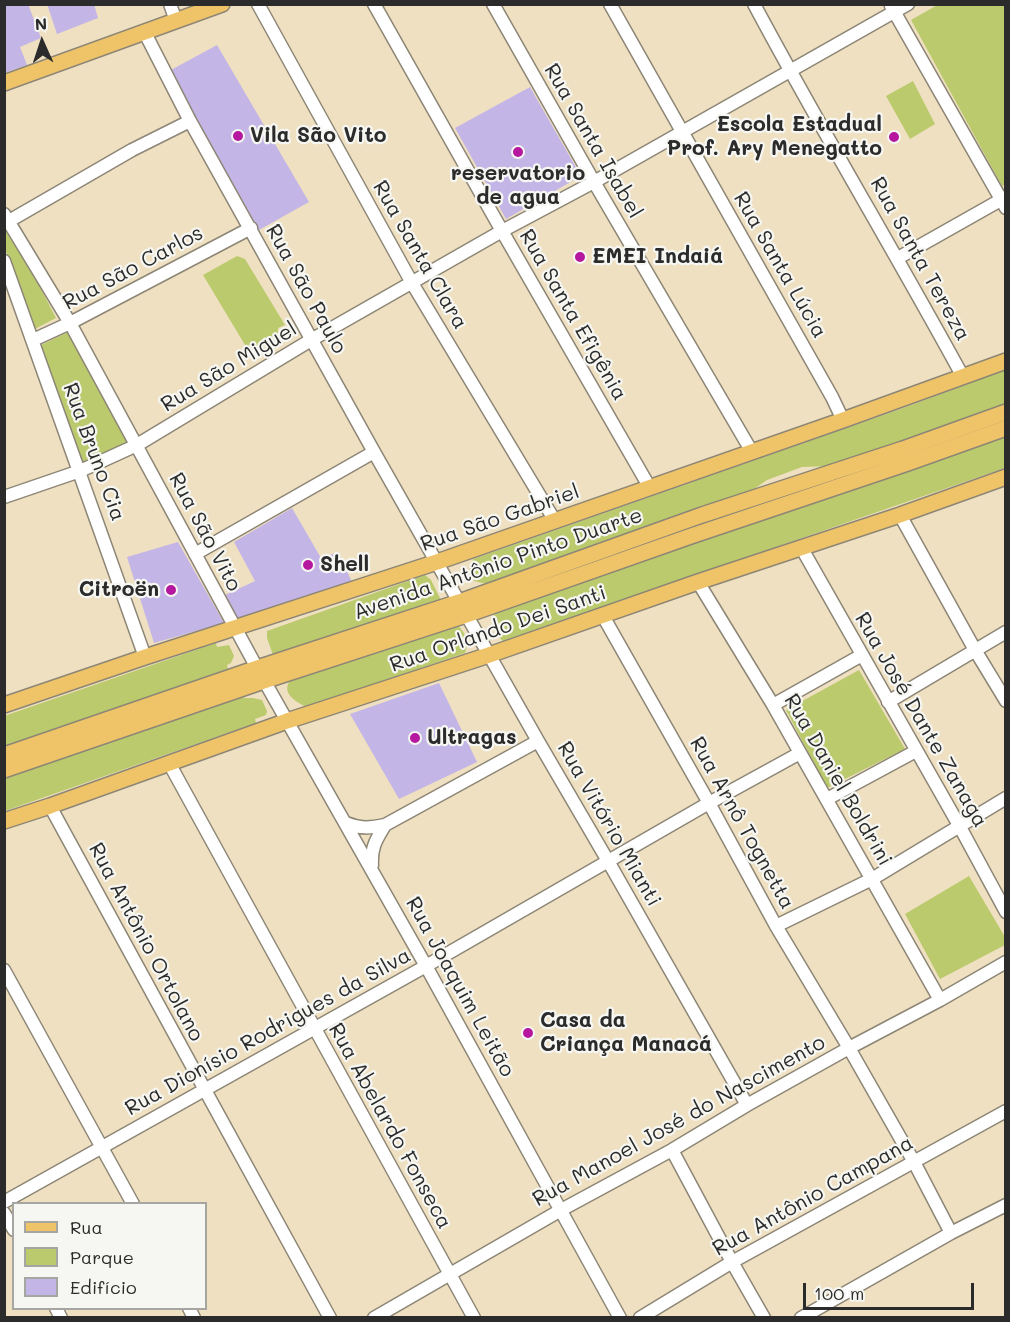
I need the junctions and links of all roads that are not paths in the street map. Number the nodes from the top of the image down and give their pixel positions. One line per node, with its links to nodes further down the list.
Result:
1 (170, 4): 10 (street)
2 (222, 4): 10 (main road)
3 (258, 4): 23 (street, Rua Santa Clara)
4 (374, 4): 20 (street, Rua Santa Efigênia)
5 (493, 4): 16 (street, Rua Santa Isabel)
6 (610, 4): 15 (street, Rua Santa Lúcia)
7 (754, 4): 12 (street, Rua Santa Tereza)
8 (908, 4): 9 (street, Rua São Miguel)
9 (892, 8): 12 (street, Rua São Miguel); 17 (street)
10 (176, 21): 11 (main road)
11 (145, 33): 13 (main road); 14 (street, Rua São Paulo)
12 (789, 70): 15 (street, Rua São Miguel); 21 (street, Rua Santa Tereza)
13 (4, 83)
14 (190, 121): 18 (street); 19 (street, Rua São Paulo)
15 (682, 132): 16 (street, Rua São Miguel); 31 (street, Rua Santa Lúcia)
16 (594, 182): 20 (street, Rua São Miguel); 35 (street, Rua Santa Isabel)
17 (1004, 201): 21 (street)
18 (7, 217): 25 (street, Rua São Vito)
19 (251, 228): 25 (street, Rua São Carlos); 27 (street, Rua São Paulo)
20 (502, 231): 23 (street, Rua São Miguel); 38 (street, Rua Santa Efigênia)
21 (898, 258): 29 (street, Rua Santa Tereza)
22 (4, 261): 24 (street, Rua Bruno Cia)
23 (412, 283): 27 (street, Rua São Miguel); 41 (street, Rua Santa Clara)
24 (9, 288): 26 (street, Rua Bruno Cia)
25 (70, 323): 26 (street, Rua São Carlos); 33 (street, Rua São Vito)
26 (33, 340): 36 (street, Rua Bruno Cia)
27 (311, 340): 33 (street, Rua São Miguel); 34 (street, Rua São Paulo)
28 (1005, 361): 29 (main road, Rua São Gabriel)
29 (963, 376): 31 (main road, Rua São Gabriel)
30 (1005, 412): 46 (main road, Avenida Antônio Pinto Duarte)
31 (843, 420): 35 (main road, Rua São Gabriel)
32 (1005, 428): 46 (main road, Avenida Antônio Pinto Duarte)
33 (137, 446): 36 (street, Rua São Miguel); 43 (street, Rua São Vito)
34 (374, 452): 43 (street); 44 (street, Rua São Paulo)
35 (752, 452): 38 (main road, Rua São Gabriel)
36 (80, 471): 39 (street, Rua São Miguel); 53 (street, Rua Bruno Cia)
37 (1005, 477): 40 (main road, Rua Orlando Dei Santi)
38 (650, 488): 41 (main road, Rua São Gabriel)
39 (4, 497)
40 (900, 515): 42 (main road, Rua Orlando Dei Santi); 50 (street)
41 (555, 521): 44 (main road, Rua São Gabriel)
42 (801, 547): 45 (main road, Rua Orlando Dei Santi); 52 (street, Rua José Dante Zanaga)
43 (195, 554): 48 (street, Rua São Vito)
44 (436, 562): 46 (street, Rua Vitório Mianti); 48 (main road, Rua São Gabriel)
45 (698, 582): 47 (main road, Rua Orlando Dei Santi); 58 (street, Rua Daniel Boldrini)
46 (462, 608): 51 (street, Rua Vitório Mianti); 54 (main road, Avenida Antônio Pinto Duarte)
47 (603, 616): 51 (main road, Rua Orlando Dei Santi); 68 (street, Rua Arnô Tognetta)
48 (235, 627): 53 (main road, Rua São Gabriel); 54 (street, Rua São Vito)
49 (1005, 632): 50 (street)
50 (975, 650): 55 (street); 56 (street)
51 (489, 655): 59 (main road, Rua Orlando Dei Santi); 60 (street, Rua Vitório Mianti)
52 (862, 655): 56 (street, Rua José Dante Zanaga); 58 (street)
53 (145, 657): 57 (main road, Rua São Gabriel)
54 (261, 675): 59 (street, Rua São Vito); 63 (main road, Avenida Antônio Pinto Duarte); 65 (main road, Avenida Antônio Pinto Duarte)
55 (1005, 701)
56 (888, 702): 61 (street, Rua José Dante Zanaga)
57 (4, 705)
58 (773, 705): 62 (street, Rua Daniel Boldrini)
59 (287, 721): 64 (main road, Rua Orlando Dei Santi); 71 (street, Rua São Vito)
60 (537, 741): 72 (street); 74 (street, Rua Vitório Mianti)
61 (916, 751): 67 (street); 73 (street, Rua José Dante Zanaga)
62 (800, 753): 67 (street, Rua Daniel Boldrini); 68 (street, Rua Dionísio Rodrigues da Silva)
63 (4, 755)
64 (169, 763): 69 (main road, Rua Orlando Dei Santi); 83 (street, Rua Abelardo Fonseca)
65 (4, 770)
66 (1005, 798): 73 (street)
67 (827, 799): 76 (street, Rua Daniel Boldrini)
68 (709, 802): 74 (street, Rua Dionísio Rodrigues da Silva); 78 (street, Rua Arnô Tognetta)
69 (50, 806): 70 (main road, Rua Orlando Dei Santi); 85 (street, Rua Antônio Ortolano)
70 (4, 821)
71 (346, 823): 72 (street); 75 (street, Rua São Vito)
72 (385, 825): 75 (street)
73 (960, 827): 76 (street); 77 (street, Rua José Dante Zanaga)
74 (608, 861): 80 (street, Rua Dionísio Rodrigues da Silva); 86 (street, Rua Vitório Mianti)
75 (372, 869): 80 (street, Rua Joaquim Leitão)
76 (872, 879): 78 (street); 82 (street, Rua Daniel Boldrini)
77 (1005, 912)
78 (776, 926): 84 (street, Rua Arnô Tognetta)
79 (1005, 962): 82 (street, Rua Manoel José do Nascimento)
80 (426, 966): 83 (street, Rua Dionísio Rodrigues da Silva); 94 (street, Rua Joaquim Leitão)
81 (4, 970): 88 (street)
82 (940, 1000): 84 (street, Rua Manoel José do Nascimento)
83 (313, 1028): 85 (street, Rua Dionísio Rodrigues da Silva); 99 (street, Rua Abelardo Fonseca)
84 (849, 1048): 86 (street, Rua Manoel José do Nascimento); 90 (street, Rua Arnô Tognetta)
85 (205, 1090): 88 (street, Rua Dionísio Rodrigues da Silva); 100 (street, Rua Antônio Ortolano)
86 (747, 1105): 89 (street, Rua Manoel José do Nascimento)
87 (1005, 1111): 90 (street, Rua Antônio Campana)
88 (103, 1147): 91 (street, Rua Dionísio Rodrigues da Silva); 92 (street)
89 (672, 1150): 94 (street, Rua Manoel José do Nascimento); 98 (street)
90 (914, 1162): 97 (street, Rua Arnô Tognetta); 98 (street, Rua Antônio Campana)
91 (4, 1202)
92 (132, 1202)
93 (1005, 1205): 97 (street)
94 (561, 1210): 99 (street, Rua Manoel José do Nascimento); 103 (street, Rua Joaquim Leitão)
95 (4, 1213): 96 (street)
96 (12, 1227)
97 (951, 1233): 106 (street)
98 (732, 1262): 104 (street, Rua Antônio Campana); 105 (street)
99 (450, 1274): 101 (street, Rua Manoel José do Nascimento); 102 (street, Rua Abelardo Fonseca)
100 (330, 1317)
101 (374, 1317)
102 (474, 1317)
103 (620, 1317)
104 (640, 1317)
105 (764, 1317)
106 (801, 1317)

